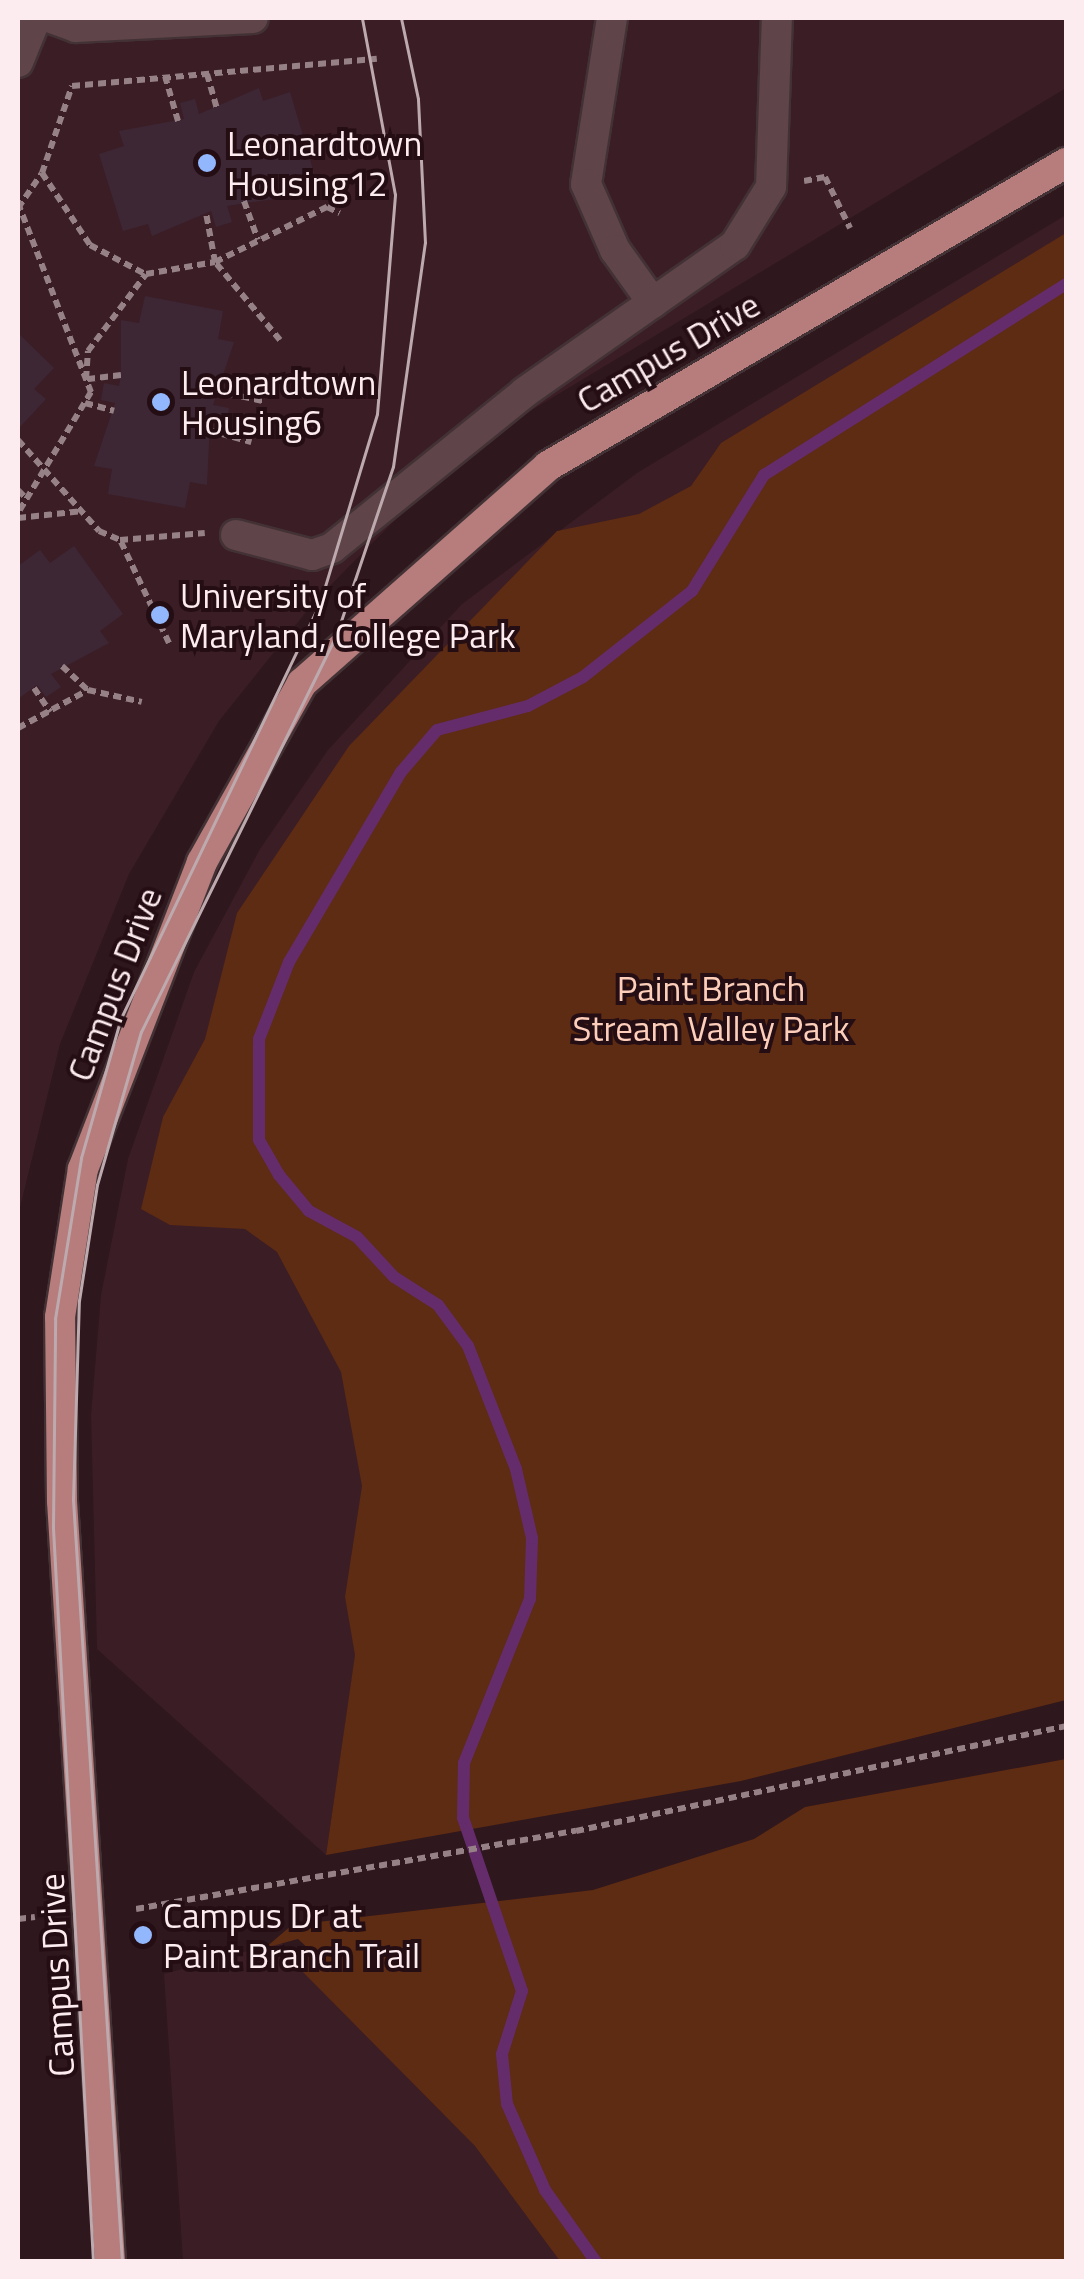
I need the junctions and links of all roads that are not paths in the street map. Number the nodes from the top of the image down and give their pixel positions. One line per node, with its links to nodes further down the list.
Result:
1 (36, 18): 6 (street)
2 (51, 18): 3 (street)
3 (252, 18)
4 (612, 18): 8 (street)
5 (777, 18): 8 (street)
6 (18, 62)
7 (1066, 163): 10 (main road, Campus Drive)
8 (653, 303): 9 (street)
9 (229, 532)
10 (110, 2262)

